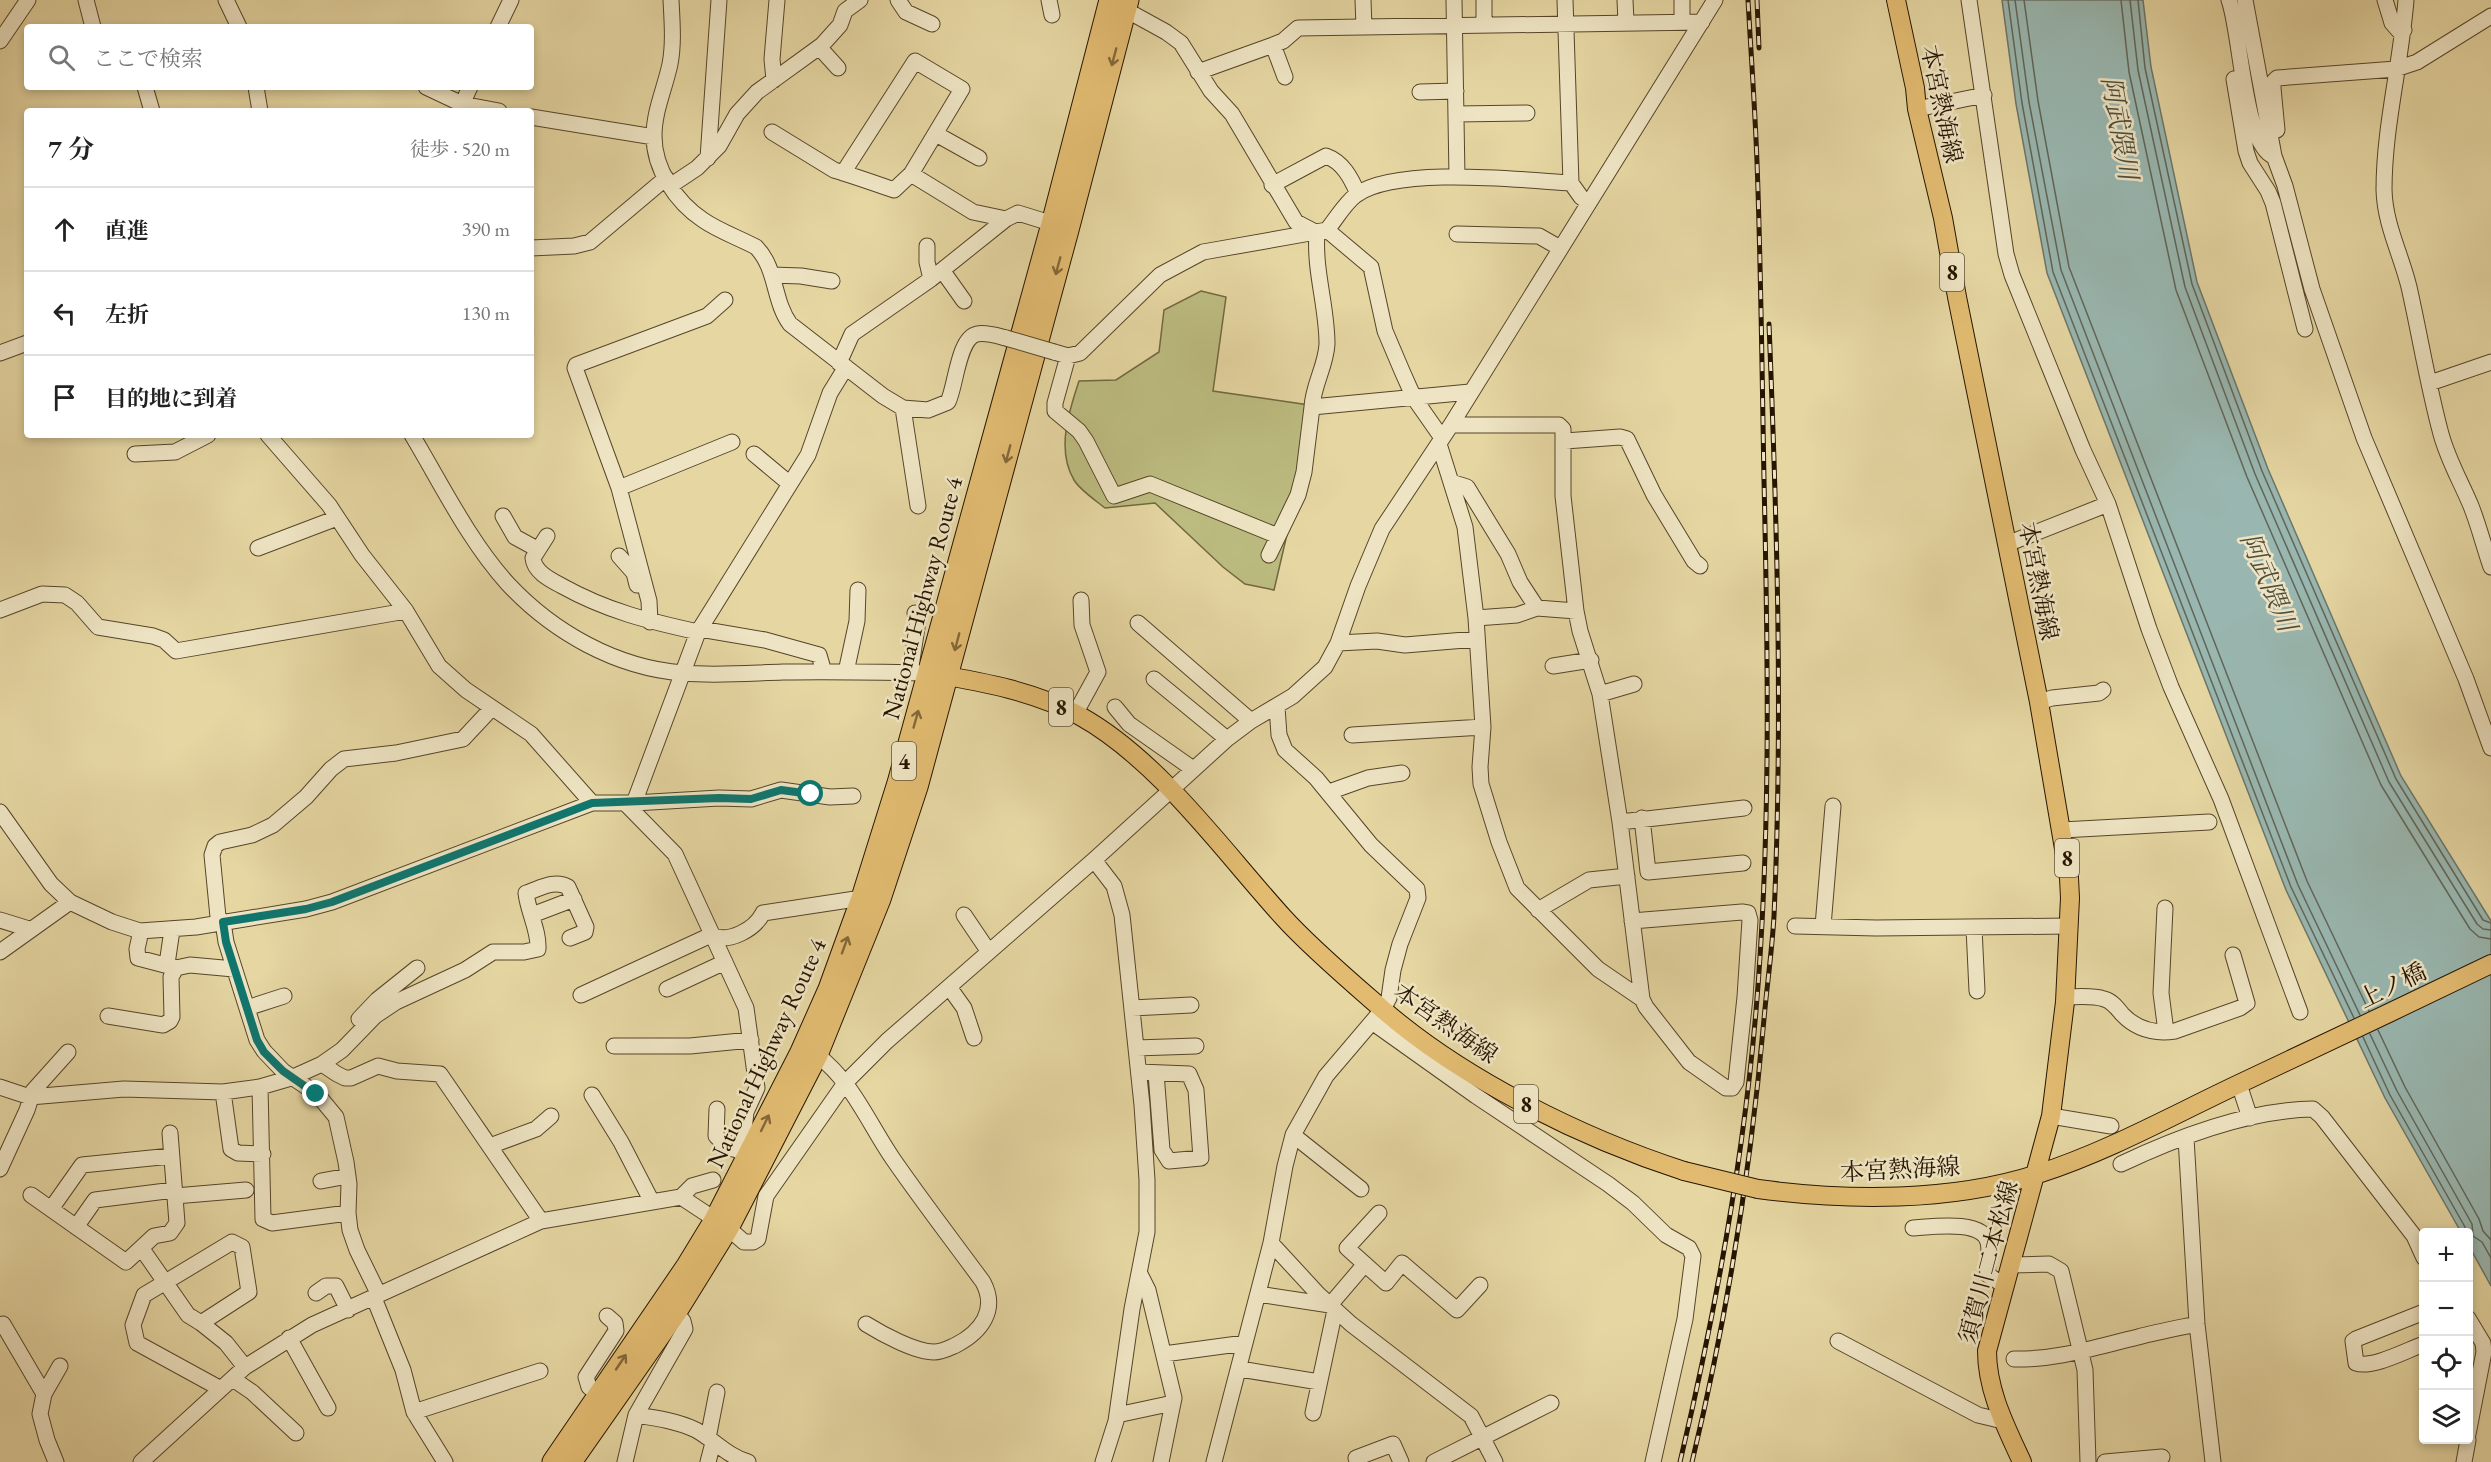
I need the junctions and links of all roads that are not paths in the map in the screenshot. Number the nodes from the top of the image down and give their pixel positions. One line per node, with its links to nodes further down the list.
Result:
1 (28, 0): 37 (street)
2 (86, 0): 28 (street)
3 (226, 0): 29 (street)
4 (512, 0): 30 (street)
5 (670, 0): 62 (street)
6 (719, 0): 64 (street)
7 (777, 0): 45 (street)
8 (860, 0): 39 (street)
9 (898, 0): 31 (street)
10 (1363, 0): 35 (street)
11 (1454, 0): 32 (street)
12 (1484, 0): 34 (street)
13 (1565, 0): 33 (street)
14 (1625, 0): 25 (street)
15 (1682, 0): 26 (street)
16 (1715, 0): 27 (street)
17 (1896, 0): 56 (main road, 本宮熱海線 / 8)
18 (1969, 0): 52 (street)
19 (2229, 0): 40 (street)
20 (2245, 0): 63 (street)
21 (2385, 0): 36 (street)
22 (2406, 0): 36 (street)
23 (1121, 3): 43 (street); 75 (highway, National Highway Route 4 / 4)
24 (2491, 16): 42 (street)
25 (1626, 22): 26 (street); 33 (street)
26 (1682, 22): 27 (street)
27 (1702, 22): 73 (street)
28 (92, 24)
29 (238, 24)
30 (500, 24)
31 (932, 24)
32 (1455, 25): 34 (street); 35 (street); 51 (street)
33 (1565, 25): 34 (street); 70 (street)
34 (1484, 26)
35 (1364, 27): 38 (street)
36 (2404, 30): 42 (street)
37 (0, 41)
38 (1273, 45): 43 (street); 44 (street)
39 (819, 46): 41 (street); 45 (street)
40 (2240, 65): 63 (street); 86 (street)
41 (838, 68)
42 (2396, 69): 63 (street); 92 (street)
43 (1198, 72): 71 (street)
44 (1285, 77)
45 (774, 80): 64 (street)
46 (146, 90): 53 (street)
47 (256, 90): 54 (street)
48 (431, 90): 55 (street)
49 (469, 90): 55 (street)
50 (1420, 92): 51 (street)
51 (1456, 92): 58 (street)
52 (1984, 95): 56 (street); 109 (street)
53 (151, 108)
54 (260, 108)
55 (461, 108)
56 (1917, 109): 115 (main road, 本宮熱海線 / 8)
57 (1527, 113): 58 (street)
58 (1456, 114): 68 (street)
59 (534, 117): 62 (street)
60 (772, 132): 66 (street)
61 (936, 134): 65 (street); 66 (street); 67 (street)
62 (654, 137): 69 (street)
63 (2274, 156): 155 (street)
64 (708, 158): 69 (street)
65 (979, 158)
66 (843, 172): 67 (street)
67 (911, 174): 74 (street)
68 (1457, 177): 70 (street); 72 (street)
69 (668, 182): 79 (street); 81 (street)
70 (1571, 183): 73 (street)
71 (1272, 185): 72 (street); 76 (street)
72 (1358, 194): 76 (street)
73 (1589, 203): 80 (street)
74 (1006, 219): 75 (street); 82 (street)
75 (1060, 226): 141 (highway, National Highway Route 4 / 4)
76 (1322, 232): 89 (street); 94 (street); 95 (street)
77 (1457, 234): 80 (street)
78 (927, 246): 82 (street)
79 (534, 248)
80 (1560, 248): 93 (street)
81 (772, 275): 83 (street); 91 (street)
82 (936, 275): 85 (street); 91 (street)
83 (832, 281)
84 (725, 300): 108 (street)
85 (964, 301)
86 (2305, 328)
87 (24, 344): 88 (street)
88 (0, 353)
89 (1061, 354): 96 (street, bridge); 114 (street)
90 (2491, 362): 92 (street)
91 (843, 365): 96 (street); 107 (street)
92 (2430, 383): 121 (street)
93 (1470, 392): 94 (street); 97 (street)
94 (1414, 398): 95 (street); 101 (street)
95 (1312, 407): 114 (street)
96 (903, 408): 110 (street)
97 (1451, 424): 101 (street); 102 (street)
98 (202, 438): 104 (street)
99 (271, 438): 112 (street)
100 (414, 438): 140 (street)
101 (1440, 441): 106 (street); 135 (street)
102 (1564, 441): 120 (street); 128 (street)
103 (732, 442): 108 (street)
104 (135, 454)
105 (754, 454): 107 (street)
106 (1451, 482): 125 (street); 130 (street)
107 (790, 484): 133 (street)
108 (619, 488): 124 (street)
109 (2108, 504): 115 (street); 210 (street)
110 (918, 506)
111 (503, 516): 117 (street)
112 (337, 518): 116 (street); 127 (street)
113 (547, 536): 117 (street)
114 (1278, 536): 118 (street)
115 (2007, 544): 146 (main road, 本宮熱海線 / 8)
116 (258, 548)
117 (537, 549): 131 (street)
118 (1269, 555)
119 (619, 556): 124 (street)
120 (1700, 566)
121 (2491, 567)
122 (858, 590): 139 (street)
123 (1081, 600): 150 (street)
124 (649, 601): 131 (street)
125 (1537, 608): 128 (street); 130 (street)
126 (0, 609): 127 (street)
127 (406, 611): 149 (street)
128 (1576, 611): 136 (street)
129 (915, 612): 141 (street)
130 (1476, 618): 134 (street)
131 (650, 622): 133 (street)
132 (1138, 622): 151 (street)
133 (699, 630): 138 (street); 140 (street)
134 (1477, 639): 135 (street); 152 (street)
135 (1338, 643): 148 (street)
136 (1591, 660): 137 (street); 145 (street)
137 (1553, 666)
138 (824, 672): 139 (street); 140 (street)
139 (846, 672): 141 (street)
140 (682, 673): 162 (street)
141 (929, 674): 150 (main road, 本宮熱海線 / 8); 173 (highway, National Highway Route 4 / 4, one-way to 141); 222 (highway, National Highway Route 4 / 4)
142 (1154, 679): 154 (street)
143 (1634, 684): 145 (street)
144 (2103, 690): 146 (street)
145 (1600, 694): 167 (street)
146 (2039, 702): 169 (main road, 本宮熱海線 / 8)
147 (1115, 707): 156 (street)
148 (1277, 707): 151 (street); 159 (street)
149 (492, 708): 161 (street); 182 (street)
150 (1075, 714): 158 (main road, 本宮熱海線 / 8)
151 (1251, 721): 154 (street)
152 (1483, 727): 153 (street); 177 (street)
153 (1352, 735)
154 (1227, 739): 156 (street)
155 (2491, 748)
156 (1193, 769): 158 (street)
157 (1402, 772): 159 (street)
158 (1171, 789): 170 (street); 212 (main road, 本宮熱海線 / 8)
159 (1329, 792): 212 (street)
160 (853, 796): 162 (street)
161 (592, 803): 162 (street); 182 (street)
162 (630, 803): 190 (street)
163 (1833, 806): 184 (street)
164 (1744, 808): 165 (street)
165 (1642, 818): 167 (street); 171 (street)
166 (3, 821): 175 (street)
167 (1620, 822): 172 (street)
168 (2209, 822): 169 (street)
169 (2062, 830): 185 (main road, 本宮熱海線 / 8)
170 (1094, 860): 193 (street); 209 (street)
171 (1743, 864)
172 (1627, 876): 177 (street); 181 (street)
173 (862, 898): 190 (street); 243 (highway, National Highway Route 4 / 4, one-way to 173)
174 (574, 899): 178 (street); 178 (street); 191 (street)
175 (70, 902): 187 (street); 189 (street)
176 (2165, 908): 213 (street)
177 (1538, 910): 206 (street)
178 (532, 915): 214 (street)
179 (964, 915): 193 (street)
180 (0, 920): 187 (street)
181 (1632, 921): 206 (street); 206 (street)
182 (223, 922): 188 (street); 199 (street)
183 (1795, 926): 184 (street)
184 (1823, 926): 186 (street)
185 (2069, 927): 186 (street); 205 (main road, 本宮熱海線 / 8)
186 (1974, 928): 202 (street)
187 (29, 929): 192 (street)
188 (172, 930): 189 (street); 197 (street)
189 (141, 931): 197 (street)
190 (711, 935): 195 (street); 203 (street)
191 (570, 938)
192 (0, 952)
193 (989, 952): 200 (street)
194 (2233, 955): 213 (street)
195 (724, 962): 201 (street); 216 (street)
196 (2491, 964): 220 (main road, 上ノ橋 / 8)
197 (172, 966): 199 (street); 211 (street)
198 (417, 968): 214 (street)
199 (234, 969): 208 (street)
200 (949, 987): 215 (street); 227 (street)
201 (666, 989)
202 (1977, 991)
203 (581, 995)
204 (284, 996): 208 (street)
205 (2065, 997): 213 (street); 236 (main road, 本宮熱海線 / 8)
206 (1642, 999)
207 (1191, 1005): 209 (street)
208 (247, 1008): 226 (street)
209 (1132, 1008): 219 (street)
210 (2300, 1012)
211 (108, 1016)
212 (1377, 1016): 240 (street); 248 (main road, 本宮熱海線 / 8, bridge); 333 (street)
213 (2166, 1032)
214 (351, 1038): 223 (street)
215 (974, 1038)
216 (751, 1040): 217 (street); 243 (street)
217 (614, 1046)
218 (1196, 1046): 219 (street)
219 (1136, 1048): 224 (street)
220 (2314, 1049): 228 (main road, 本宮熱海線 / 8)
221 (68, 1052): 233 (street)
222 (817, 1055): 227 (street); 262 (highway, National Highway Route 4 / 4)
223 (322, 1064): 226 (street); 242 (street)
224 (1139, 1072): 225 (street); 270 (street)
225 (1156, 1073): 225 (street)
226 (291, 1078): 230 (street); 249 (street)
227 (845, 1083): 262 (street); 284 (street)
228 (2239, 1084): 237 (street); 248 (main road, 本宮熱海線 / 8)
229 (0, 1087): 233 (street)
230 (260, 1087): 231 (street); 244 (street)
231 (223, 1092): 233 (street); 244 (street)
232 (592, 1095): 257 (street)
233 (30, 1097): 247 (street)
234 (717, 1109): 243 (street)
235 (551, 1116): 242 (street)
236 (2051, 1116): 238 (street); 248 (main road, 本宮熱海線 / 8)
237 (2250, 1118): 241 (street); 266 (street)
238 (2111, 1126)
239 (170, 1133): 245 (street)
240 (1293, 1135): 253 (street); 265 (street)
241 (2186, 1138): 246 (street); 285 (street)
242 (490, 1146): 261 (street)
243 (741, 1153): 262 (highway, National Highway Route 4 / 4)
244 (263, 1154): 259 (street)
245 (171, 1155): 255 (street); 258 (street)
246 (2121, 1164)
247 (0, 1169)
248 (2036, 1175): 269 (main road, 須賀川二本松線)
249 (348, 1176): 251 (street); 259 (street)
250 (712, 1180): 252 (street)
251 (321, 1181)
252 (688, 1186): 257 (street); 262 (street)
253 (1361, 1189)
254 (246, 1190): 255 (street)
255 (175, 1193): 263 (street); 267 (street)
256 (31, 1195): 258 (street)
257 (652, 1202): 261 (street)
258 (51, 1209): 263 (street)
259 (348, 1213): 276 (street)
260 (1379, 1213): 268 (street)
261 (541, 1221): 276 (street)
262 (722, 1224): 279 (highway, National Highway Route 4 / 4); 303 (highway, National Highway Route 4 / 4, one-way to 262)
263 (76, 1227): 267 (street)
264 (1913, 1228): 273 (street)
265 (1271, 1243): 275 (street); 277 (street)
266 (2419, 1246)
267 (142, 1249): 271 (street)
268 (1365, 1264): 272 (street); 277 (street)
269 (2011, 1265): 273 (main road, 須賀川二本松線); 291 (street)
270 (1140, 1274): 292 (street); 311 (street)
271 (167, 1283): 282 (street); 282 (street); 300 (street)
272 (1480, 1284)
273 (2005, 1286): 312 (main road, 須賀川二本松線)
274 (316, 1293): 278 (street)
275 (1257, 1294): 277 (street); 289 (street)
276 (377, 1297): 278 (street); 307 (street)
277 (1333, 1307): 299 (street); 314 (street)
278 (348, 1310): 287 (street)
279 (676, 1312): 310 (street); 323 (highway, National Highway Route 4 / 4)
280 (2419, 1314): 290 (street)
281 (607, 1316): 303 (street)
282 (201, 1323): 295 (street)
283 (3, 1324): 302 (street)
284 (866, 1324)
285 (2198, 1324): 291 (street); 337 (street)
286 (2473, 1328): 308 (street)
287 (290, 1338): 295 (street); 306 (street)
288 (1838, 1341): 312 (street)
289 (1245, 1343): 292 (street); 296 (street)
290 (2419, 1346)
291 (2082, 1352): 293 (street); 335 (street)
292 (1164, 1354): 304 (street)
293 (2014, 1359)
294 (60, 1366): 302 (street)
295 (245, 1367): 298 (street)
296 (1240, 1369): 299 (street); 329 (street)
297 (540, 1371): 307 (street)
298 (233, 1378): 300 (street); 313 (street)
299 (1319, 1382): 309 (street)
300 (221, 1389): 320 (street)
301 (717, 1392): 315 (street)
302 (44, 1394): 319 (street)
303 (599, 1394): 322 (highway, National Highway Route 4 / 4)
304 (1173, 1403): 311 (street); 328 (street)
305 (1551, 1403): 314 (street)
306 (328, 1408)
307 (414, 1412): 321 (street)
308 (2473, 1412)
309 (1313, 1413)
310 (636, 1415): 315 (street); 324 (street)
311 (1117, 1415): 327 (street)
312 (2003, 1420): 334 (main road, 須賀川二本松線)
313 (296, 1433)
314 (1483, 1438): 331 (street); 332 (street)
315 (710, 1441): 325 (street); 326 (street)
316 (2467, 1444): 338 (street)
317 (2162, 1457): 336 (street)
318 (1356, 1458): 330 (street)
319 (56, 1462)
320 (141, 1462)
321 (445, 1462)
322 (553, 1462)
323 (571, 1462)
324 (625, 1462)
325 (708, 1462)
326 (748, 1462)
327 (1103, 1462)
328 (1161, 1462)
329 (1214, 1462)
330 (1401, 1462)
331 (1434, 1462)
332 (1494, 1462)
333 (1653, 1462)
334 (2022, 1462)
335 (2088, 1462)
336 (2105, 1462)
337 (2213, 1462)
338 (2464, 1462)

